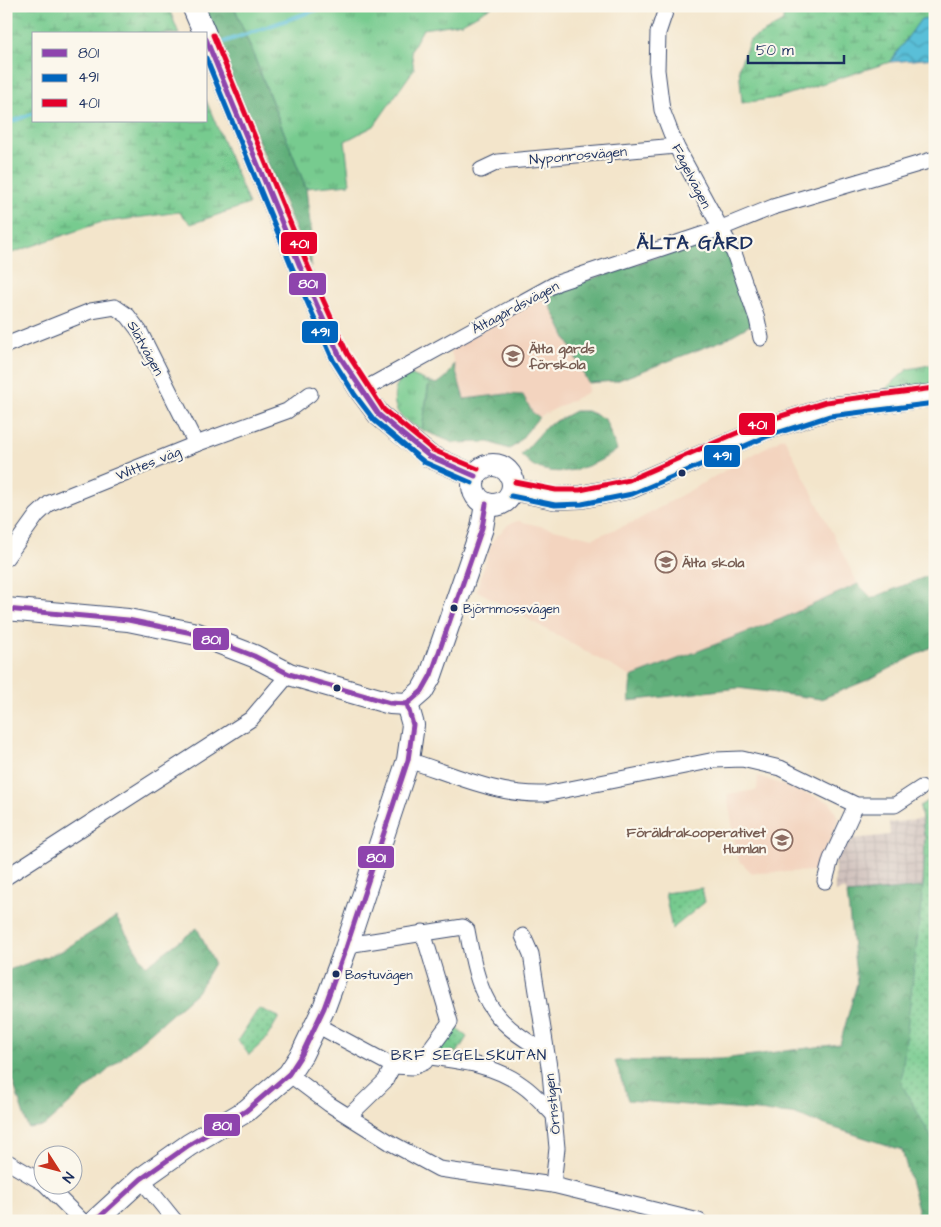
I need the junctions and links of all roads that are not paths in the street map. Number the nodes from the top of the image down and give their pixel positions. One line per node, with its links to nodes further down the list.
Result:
1 (193, 6): 3 (street)
2 (666, 6): 5 (street, Fågelvägen)
3 (204, 32)
4 (208, 43): 11 (street)
5 (676, 146): 7 (street, Nyponrosvägen); 8 (street, Fågelvägen)
6 (935, 159): 8 (street, Ältagårdsvägen)
7 (481, 170)
8 (719, 229): 9 (street, Fågelvägen); 11 (street, Ältagårdsvägen)
9 (761, 338)
10 (6, 345): 14 (street, Slätvägen)
11 (361, 391): 15 (street)
12 (310, 394): 14 (street, Wittes väg)
13 (935, 395): 16 (street)
14 (196, 444): 18 (street, Wittes väg)
15 (475, 476): 16 (street); 17 (street)
16 (513, 489): 17 (street)
17 (486, 504): 21 (street)
18 (6, 558)
19 (6, 609): 20 (street)
20 (289, 674): 21 (street); 25 (street)
21 (407, 704): 22 (street)
22 (408, 760): 24 (street); 29 (street)
23 (921, 788): 24 (street)
24 (856, 805): 26 (street)
25 (6, 877)
26 (825, 881)
27 (423, 932): 29 (street); 31 (street); 32 (street)
28 (523, 936): 31 (street, Örnstigen)
29 (347, 944): 34 (street)
30 (326, 1030): 33 (street)
31 (546, 1052): 35 (street, Örnstigen)
32 (429, 1057): 33 (street); 35 (street)
33 (393, 1066): 36 (street)
34 (289, 1074): 36 (street); 39 (street)
35 (554, 1115): 40 (street, Örnstigen)
36 (349, 1116): 40 (street)
37 (6, 1161): 38 (street)
38 (32, 1176)
39 (141, 1179): 43 (street); 44 (street)
40 (553, 1185): 45 (street)
41 (55, 1194): 42 (street)
42 (82, 1221)
43 (95, 1221)
44 (175, 1221)
45 (699, 1221)

